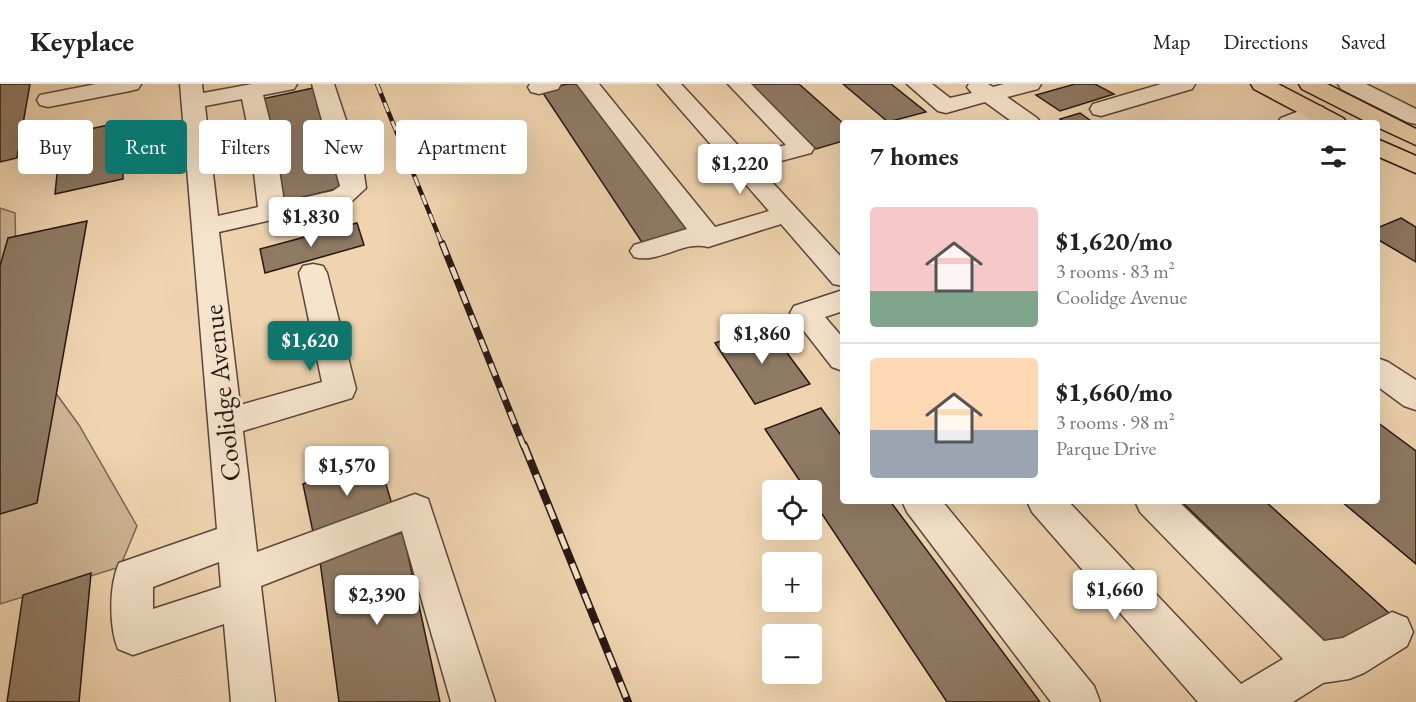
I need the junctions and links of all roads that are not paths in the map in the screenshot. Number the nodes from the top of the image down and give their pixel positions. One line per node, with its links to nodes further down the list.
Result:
1 (130, 84): 16 (street)
2 (286, 84): 13 (street)
3 (322, 84): 28 (street)
4 (588, 84): 31 (street)
5 (669, 84): 26 (street)
6 (739, 84): 26 (street)
7 (918, 84): 12 (street)
8 (1030, 84): 12 (street)
9 (1184, 84): 17 (street)
10 (1262, 84): 18 (main road)
11 (1349, 84): 21 (street)
12 (982, 89): 19 (street)
13 (251, 91): 15 (street); 28 (street)
14 (1409, 92): 22 (street)
15 (192, 93): 30 (street, Coolidge Avenue)
16 (48, 100)
17 (1101, 109)
18 (1310, 109): 20 (main road)
19 (1025, 120)
20 (1370, 120)
21 (1375, 120)
22 (1377, 120)
23 (1380, 121): 24 (street)
24 (1416, 124)
25 (1380, 126): 27 (main road)
26 (741, 164): 29 (street)
27 (1416, 166)
28 (273, 212): 30 (street)
29 (786, 214): 31 (street); 34 (street)
30 (206, 226): 39 (street, Coolidge Avenue)
31 (705, 233): 32 (street)
32 (644, 251)
33 (313, 273): 39 (street)
34 (840, 274)
35 (840, 301): 36 (street)
36 (840, 355)
37 (1380, 372): 38 (street)
38 (1416, 397)
39 (225, 423): 43 (street, Coolidge Avenue)
40 (922, 504): 48 (street)
41 (1049, 504): 49 (street)
42 (1156, 504): 45 (street)
43 (240, 571): 46 (street, Coolidge Avenue); 47 (street)
44 (1392, 632): 45 (street)
45 (1316, 663): 50 (street)
46 (253, 702)
47 (474, 702)
48 (1078, 702)
49 (1227, 702)
50 (1253, 702)

